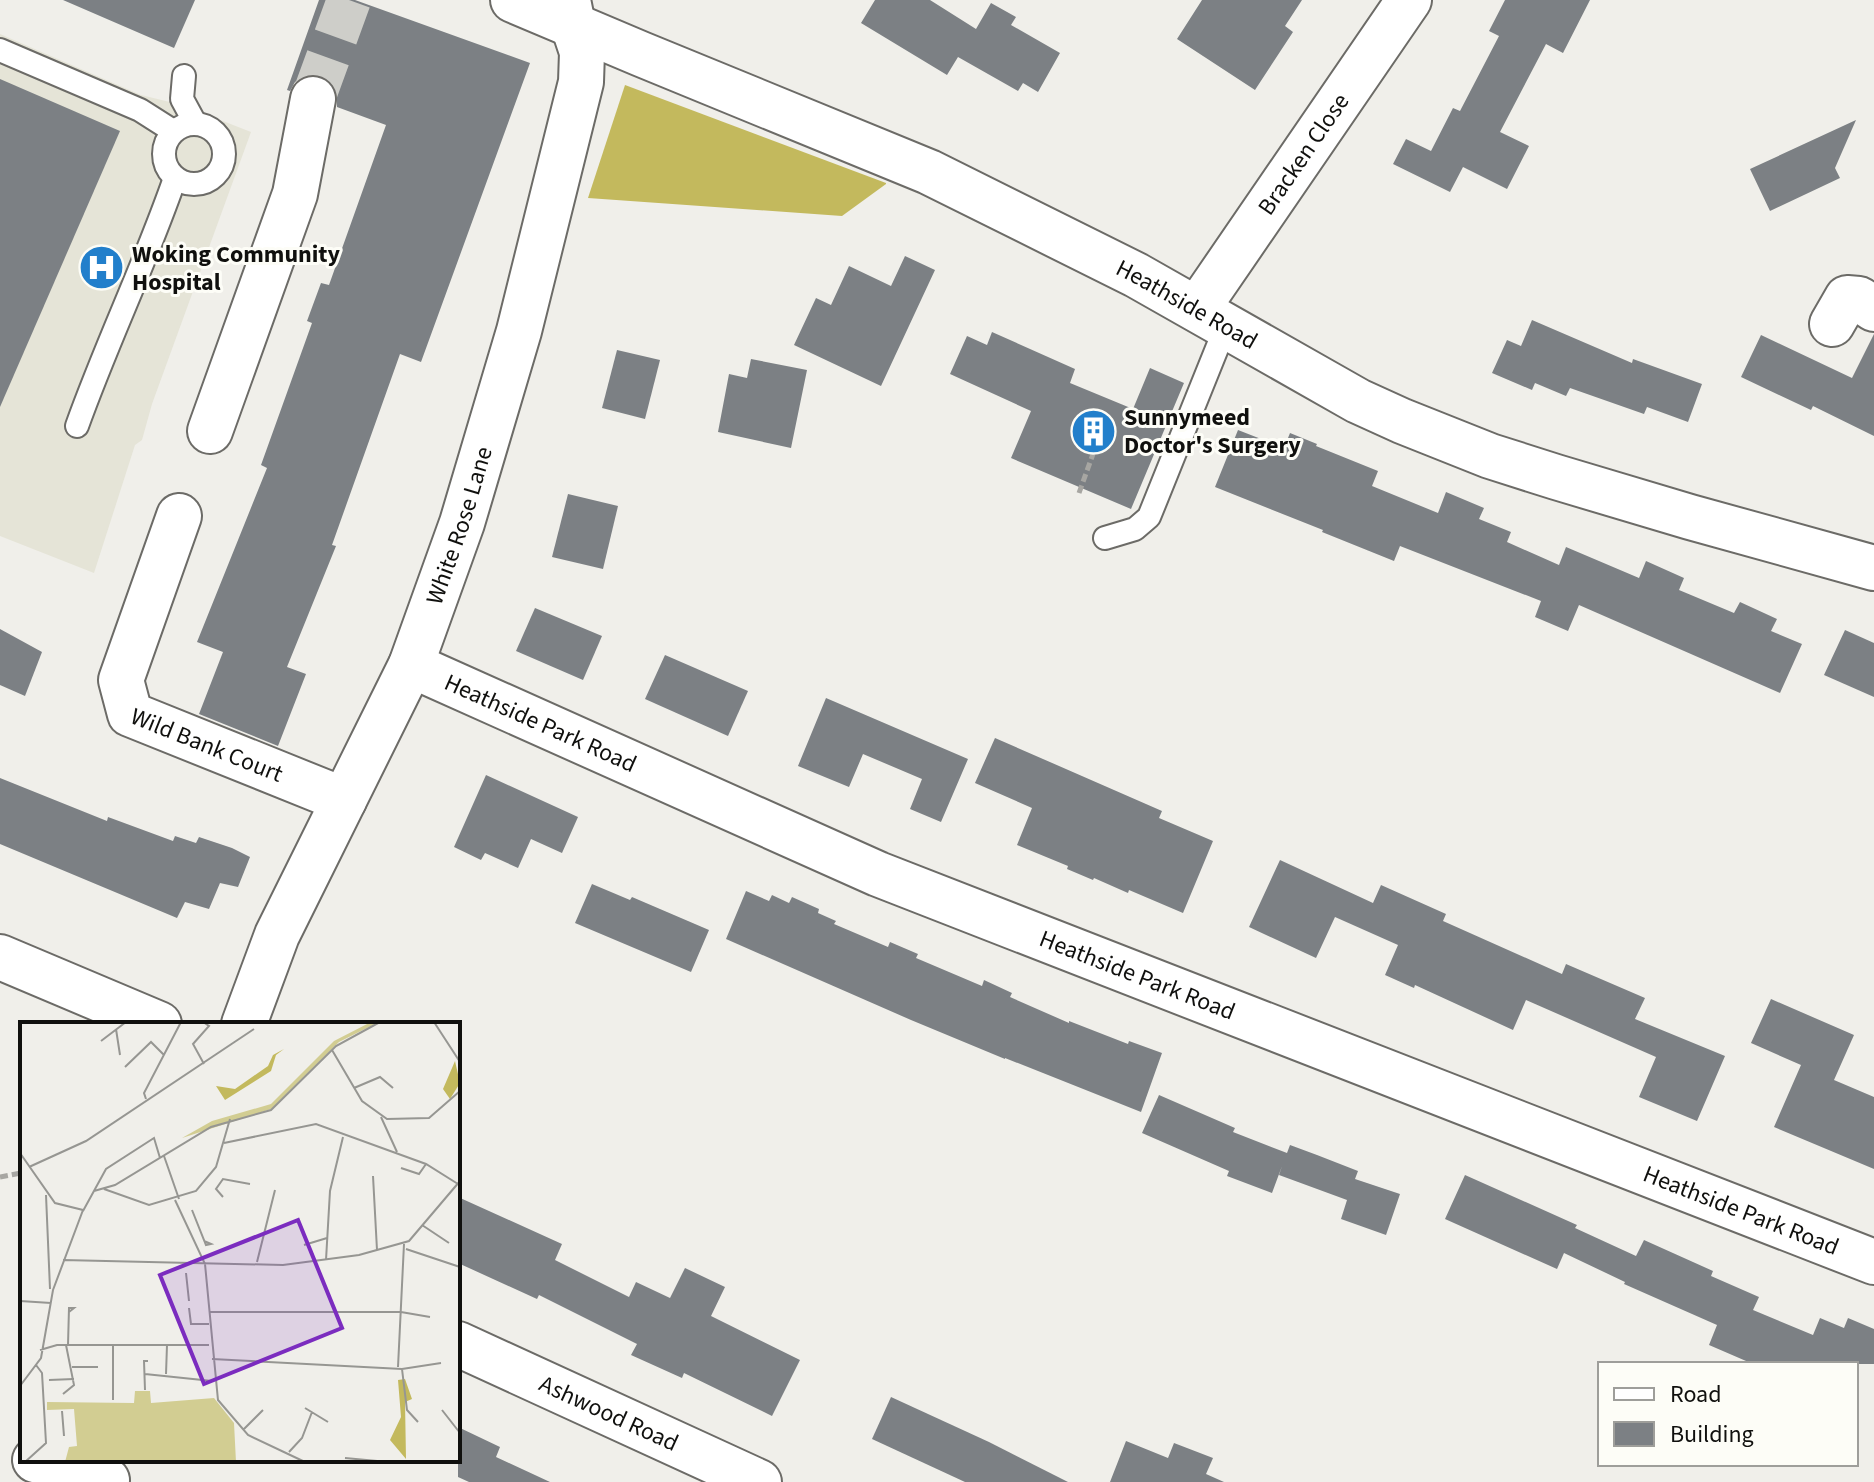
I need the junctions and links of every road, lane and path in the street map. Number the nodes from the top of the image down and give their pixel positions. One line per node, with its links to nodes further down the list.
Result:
1 (513, 0): 3 (street, Heathside Road)
2 (1409, 0): 11 (street, Bracken Close)
3 (570, 12): 11 (street, Heathside Road); 20 (street, White Rose Lane)
4 (0, 50): 8 (lane)
5 (184, 76): 7 (lane)
6 (313, 99): 14 (street)
7 (195, 123): 8 (lane); 9 (lane)
8 (173, 131): 9 (lane)
9 (175, 178): 13 (lane)
10 (1874, 309): 12 (street)
11 (1212, 318): 18 (lane); 19 (street, Heathside Road)
12 (1832, 324)
13 (77, 426)
14 (210, 431)
15 (1093, 454): 16 (path)
16 (1079, 493)
17 (179, 516): 21 (street, Wild Bank Court)
18 (1105, 538)
19 (1874, 568)
20 (411, 665): 21 (street, White Rose Lane); 27 (street, Heathside Park Road)
21 (344, 800): 24 (street, White Rose Lane)
22 (0, 957): 23 (street)
23 (154, 1022)
24 (245, 1022)
25 (20, 1173): 26 (path)
26 (0, 1177)
27 (1874, 1262)
28 (460, 1345): 33 (street, Ashwood Road)
29 (0, 1450): 30 (street)
30 (20, 1455)
31 (46, 1462): 32 (street)
32 (110, 1474)
33 (759, 1482)

